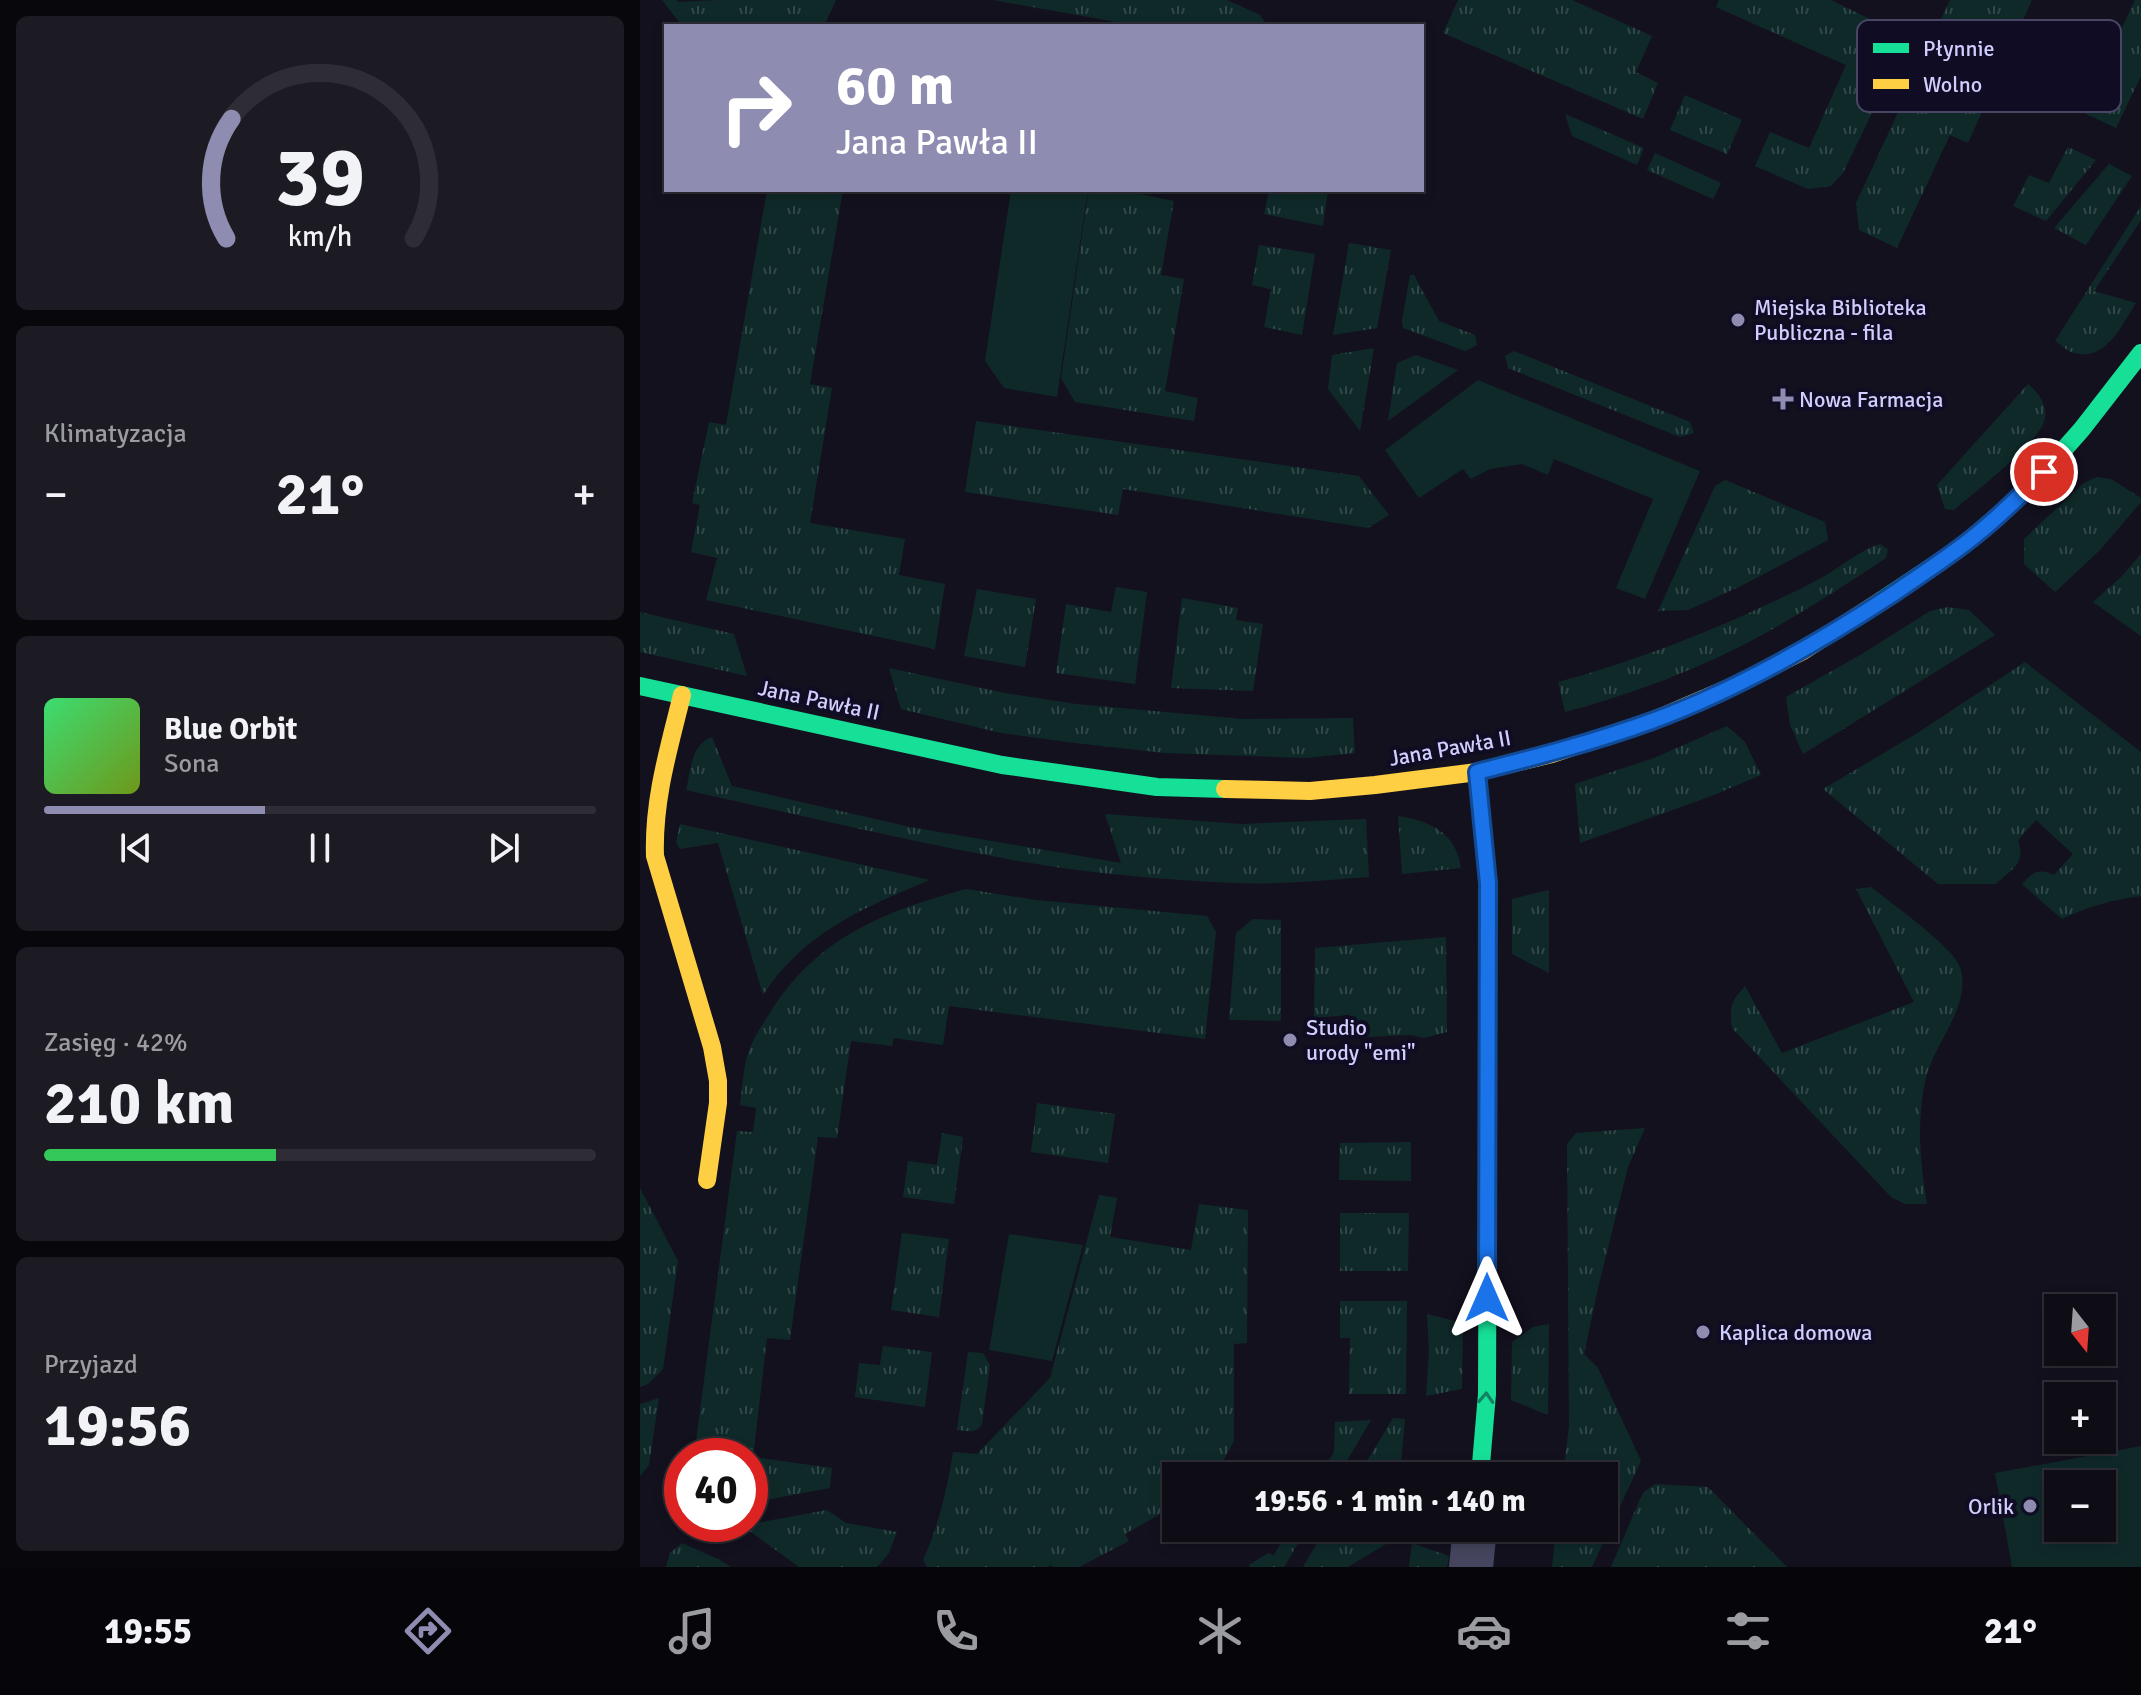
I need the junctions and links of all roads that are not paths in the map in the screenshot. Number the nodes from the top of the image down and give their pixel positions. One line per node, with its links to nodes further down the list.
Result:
1 (2141, 353): 4 (street, Jana Pawła II)
2 (640, 686): 3 (street, Jana Pawła II)
3 (682, 695): 4 (street, Jana Pawła II); 5 (street)
4 (1477, 772): 6 (street, one-way to 4)
5 (707, 1180)
6 (1481, 1462)
7 (1474, 1542): 8 (street)
8 (1471, 1567)

